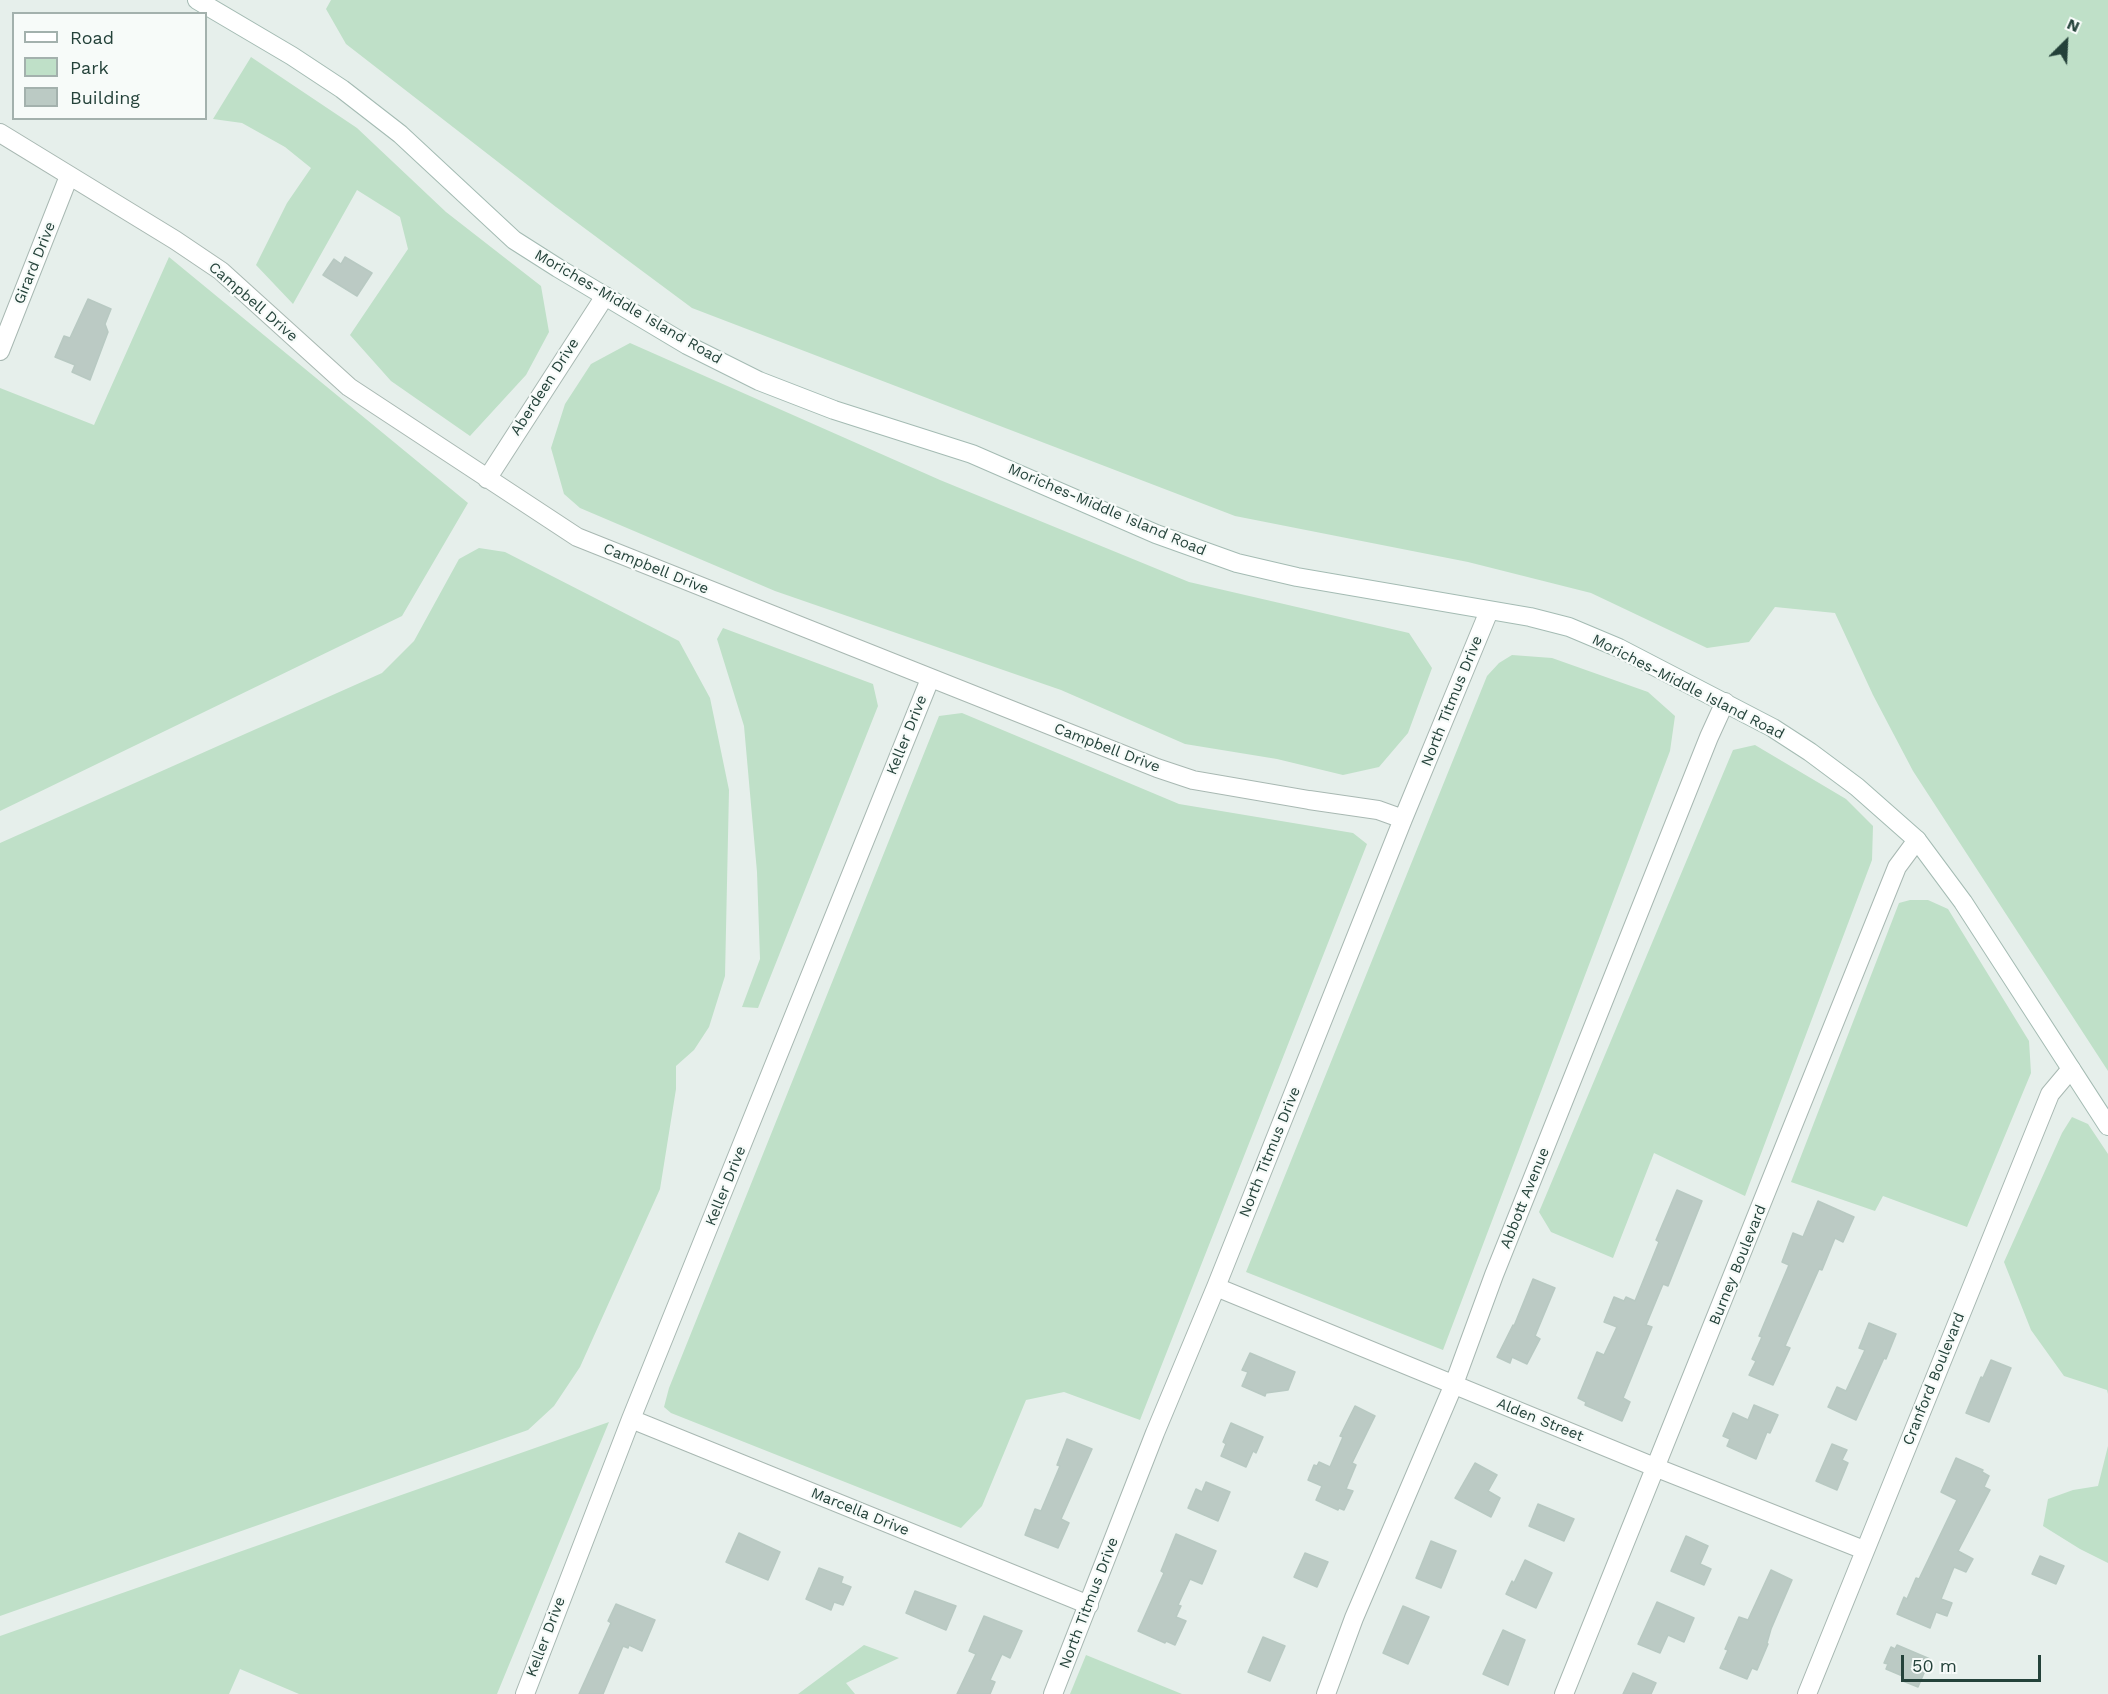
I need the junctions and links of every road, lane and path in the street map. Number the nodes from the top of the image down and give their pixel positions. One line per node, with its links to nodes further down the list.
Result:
1 (197, 0): 4 (street, Moriches-Middle Island Road)
2 (0, 133): 3 (street, Campbell Drive)
3 (69, 176): 5 (street, Girard Drive); 6 (street, Campbell Drive)
4 (604, 296): 6 (street, Aberdeen Drive); 7 (street, Moriches-Middle Island Road)
5 (0, 351)
6 (487, 479): 8 (street, Campbell Drive)
7 (1489, 611): 9 (street, Moriches-Middle Island Road); 10 (street, North Titmus Drive)
8 (930, 678): 10 (street, Campbell Drive); 16 (street, Keller Drive)
9 (1725, 702): 11 (street, Moriches-Middle Island Road); 15 (street, Abbott Avenue)
10 (1403, 819): 14 (street, North Titmus Drive)
11 (1917, 840): 12 (street, Moriches-Middle Island Road); 17 (street, Burney Boulevard)
12 (2071, 1069): 13 (street, Moriches-Middle Island Road); 18 (street, Cranford Boulevard)
13 (2108, 1126)
14 (1216, 1287): 15 (street, Alden Street); 19 (street, North Titmus Drive)
15 (1454, 1384): 17 (street, Alden Street); 22 (street, Abbott Avenue)
16 (631, 1419): 19 (street, Marcella Drive); 20 (street, Keller Drive)
17 (1657, 1468): 18 (street, Alden Street); 23 (street, Burney Boulevard)
18 (1864, 1550): 24 (street, Cranford Boulevard)
19 (1089, 1605): 21 (street, North Titmus Drive)
20 (525, 1694)
21 (1053, 1694)
22 (1326, 1694)
23 (1564, 1694)
24 (1807, 1694)

